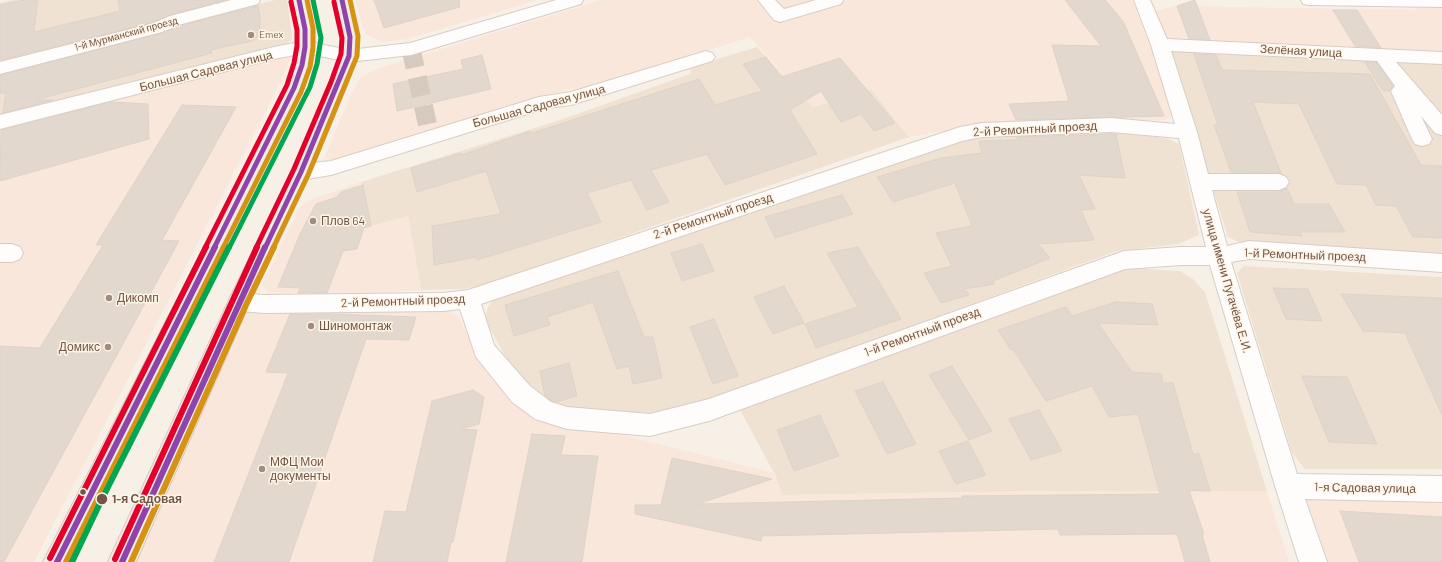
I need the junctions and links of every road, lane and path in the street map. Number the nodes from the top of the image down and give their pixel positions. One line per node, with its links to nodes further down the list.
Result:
1 (252, 0): 19 (street, 1-й Мурманский проезд)
2 (299, 0): 14 (main road)
3 (342, 0): 15 (main road)
4 (575, 0): 11 (street, Большая Садовая улица)
5 (766, 0): 6 (street)
6 (835, 0)
7 (1142, 0): 8 (street); 13 (street, улица имени Пугачёва Е.И.)
8 (1152, 0)
9 (1309, 0): 10 (street)
10 (1407, 0): 12 (street)
11 (557, 2): 15 (street, Большая Садовая улица)
12 (1442, 2)
13 (1160, 45): 18 (street, Зелёная улица); 22 (street, улица имени Пугачёва Е.И.)
14 (304, 47): 15 (street, Большая Садовая улица); 20 (street, Большая Садовая улица); 33 (main road)
15 (349, 56): 24 (main road)
16 (706, 57): 24 (street, Большая Садовая улица)
17 (1442, 58): 18 (street, Зелёная улица)
18 (1387, 62): 21 (street); 23 (street)
19 (0, 68)
20 (0, 122)
21 (1442, 128)
22 (1187, 132): 25 (street, улица имени Пугачёва Е.И.); 29 (street, 2-й Ремонтный проезд)
23 (1422, 139)
24 (301, 172): 30 (main road)
25 (1200, 182): 26 (street); 27 (street, улица имени Пугачёва Е.И.)
26 (1279, 182)
27 (1218, 256): 28 (street, 1-й Ремонтный проезд); 29 (street, 1-й Ремонтный проезд); 31 (street, улица имени Пугачёва Е.И.)
28 (1442, 263)
29 (468, 299): 30 (street, 2-й Ремонтный проезд)
30 (239, 302): 34 (main road)
31 (1288, 486): 32 (street, 1-я Садовая улица); 35 (street, улица имени Пугачёва Е.И.)
32 (1442, 489)
33 (57, 562)
34 (122, 562)
35 (1313, 562)

